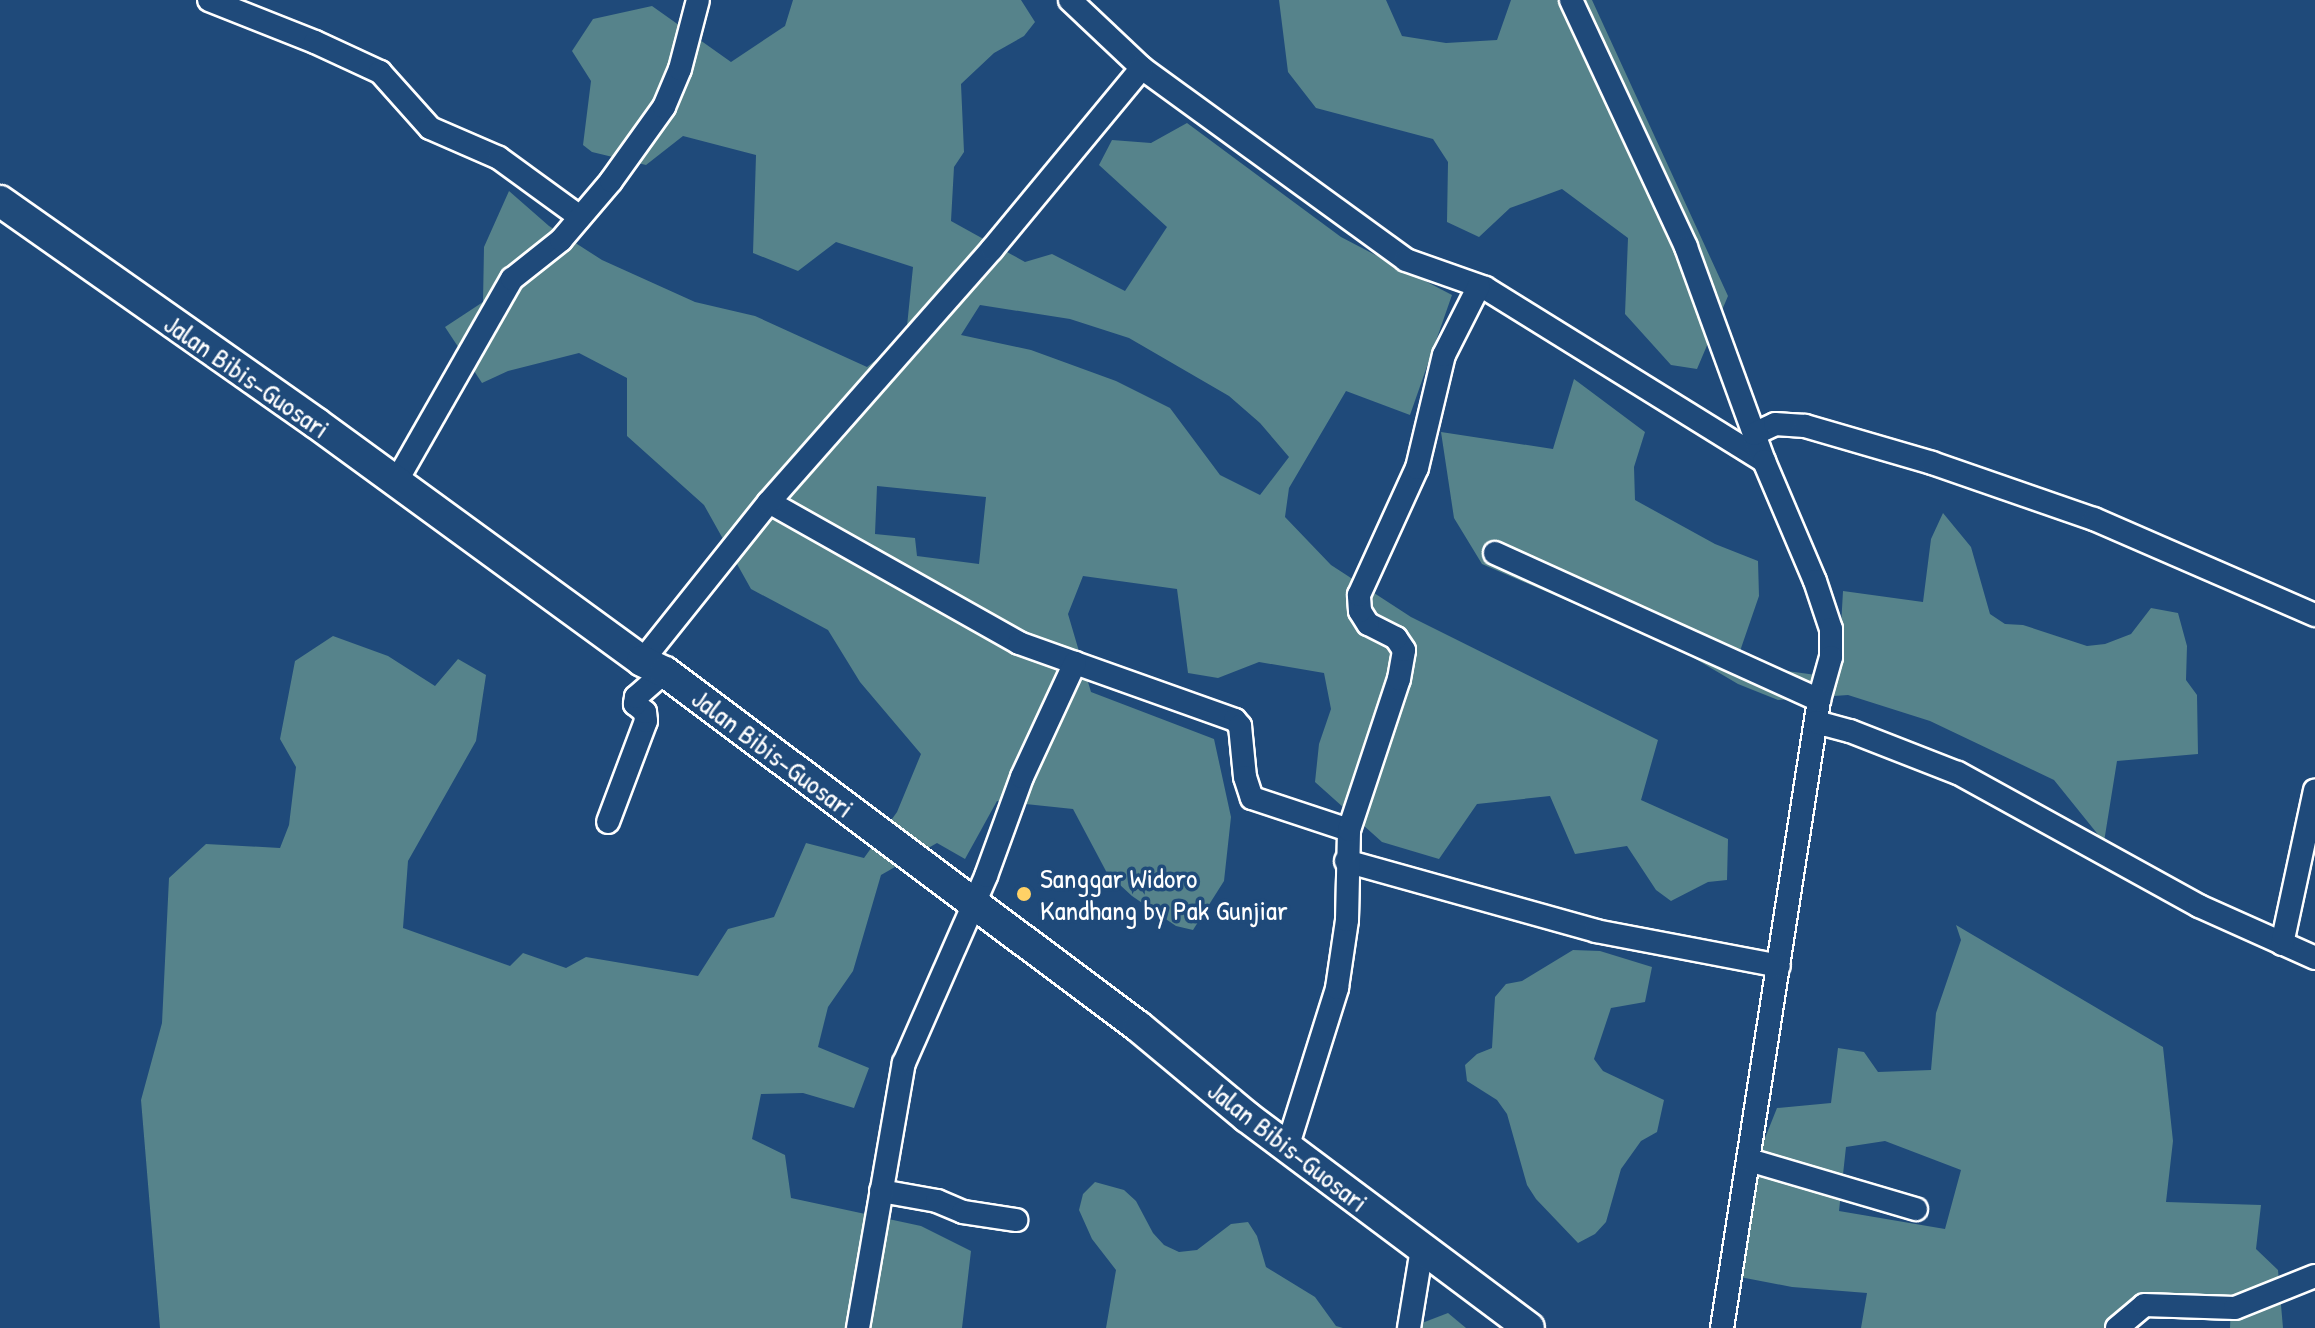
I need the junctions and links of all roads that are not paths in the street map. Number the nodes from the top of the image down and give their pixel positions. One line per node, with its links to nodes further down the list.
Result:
1 (209, 0): 7 (street)
2 (698, 0): 7 (street)
3 (1571, 0): 9 (street)
4 (1081, 4): 5 (street)
5 (1142, 68): 8 (street); 12 (street)
6 (0, 201): 11 (street, Jalan Bibis-Guosari)
7 (580, 217): 11 (street)
8 (1479, 286): 10 (street); 20 (street)
9 (1754, 434): 10 (street); 14 (street)
10 (1764, 461): 17 (street)
11 (396, 482): 16 (street, Jalan Bibis-Guosari)
12 (769, 502): 15 (street); 16 (street)
13 (1495, 553): 17 (street)
14 (2315, 615)
15 (1075, 663): 20 (street); 22 (street)
16 (654, 666): 19 (street); 22 (street, Jalan Bibis-Guosari)
17 (1818, 711): 23 (street); 25 (street)
18 (2315, 790): 23 (street)
19 (608, 822)
20 (1349, 830): 21 (street)
21 (1346, 861): 25 (street); 26 (street)
22 (973, 905): 26 (street, Jalan Bibis-Guosari); 28 (street)
23 (2282, 944): 24 (street)
24 (2315, 958)
25 (1779, 966): 27 (street)
26 (1287, 1148): 31 (street, Jalan Bibis-Guosari)
27 (1749, 1160): 29 (street); 36 (street)
28 (881, 1191): 30 (street); 33 (street)
29 (1916, 1209)
30 (1016, 1220)
31 (1422, 1249): 34 (street); 35 (street, Jalan Bibis-Guosari)
32 (2315, 1276): 37 (street)
33 (858, 1328)
34 (1409, 1328)
35 (1529, 1328)
36 (1722, 1328)
37 (2117, 1328)

